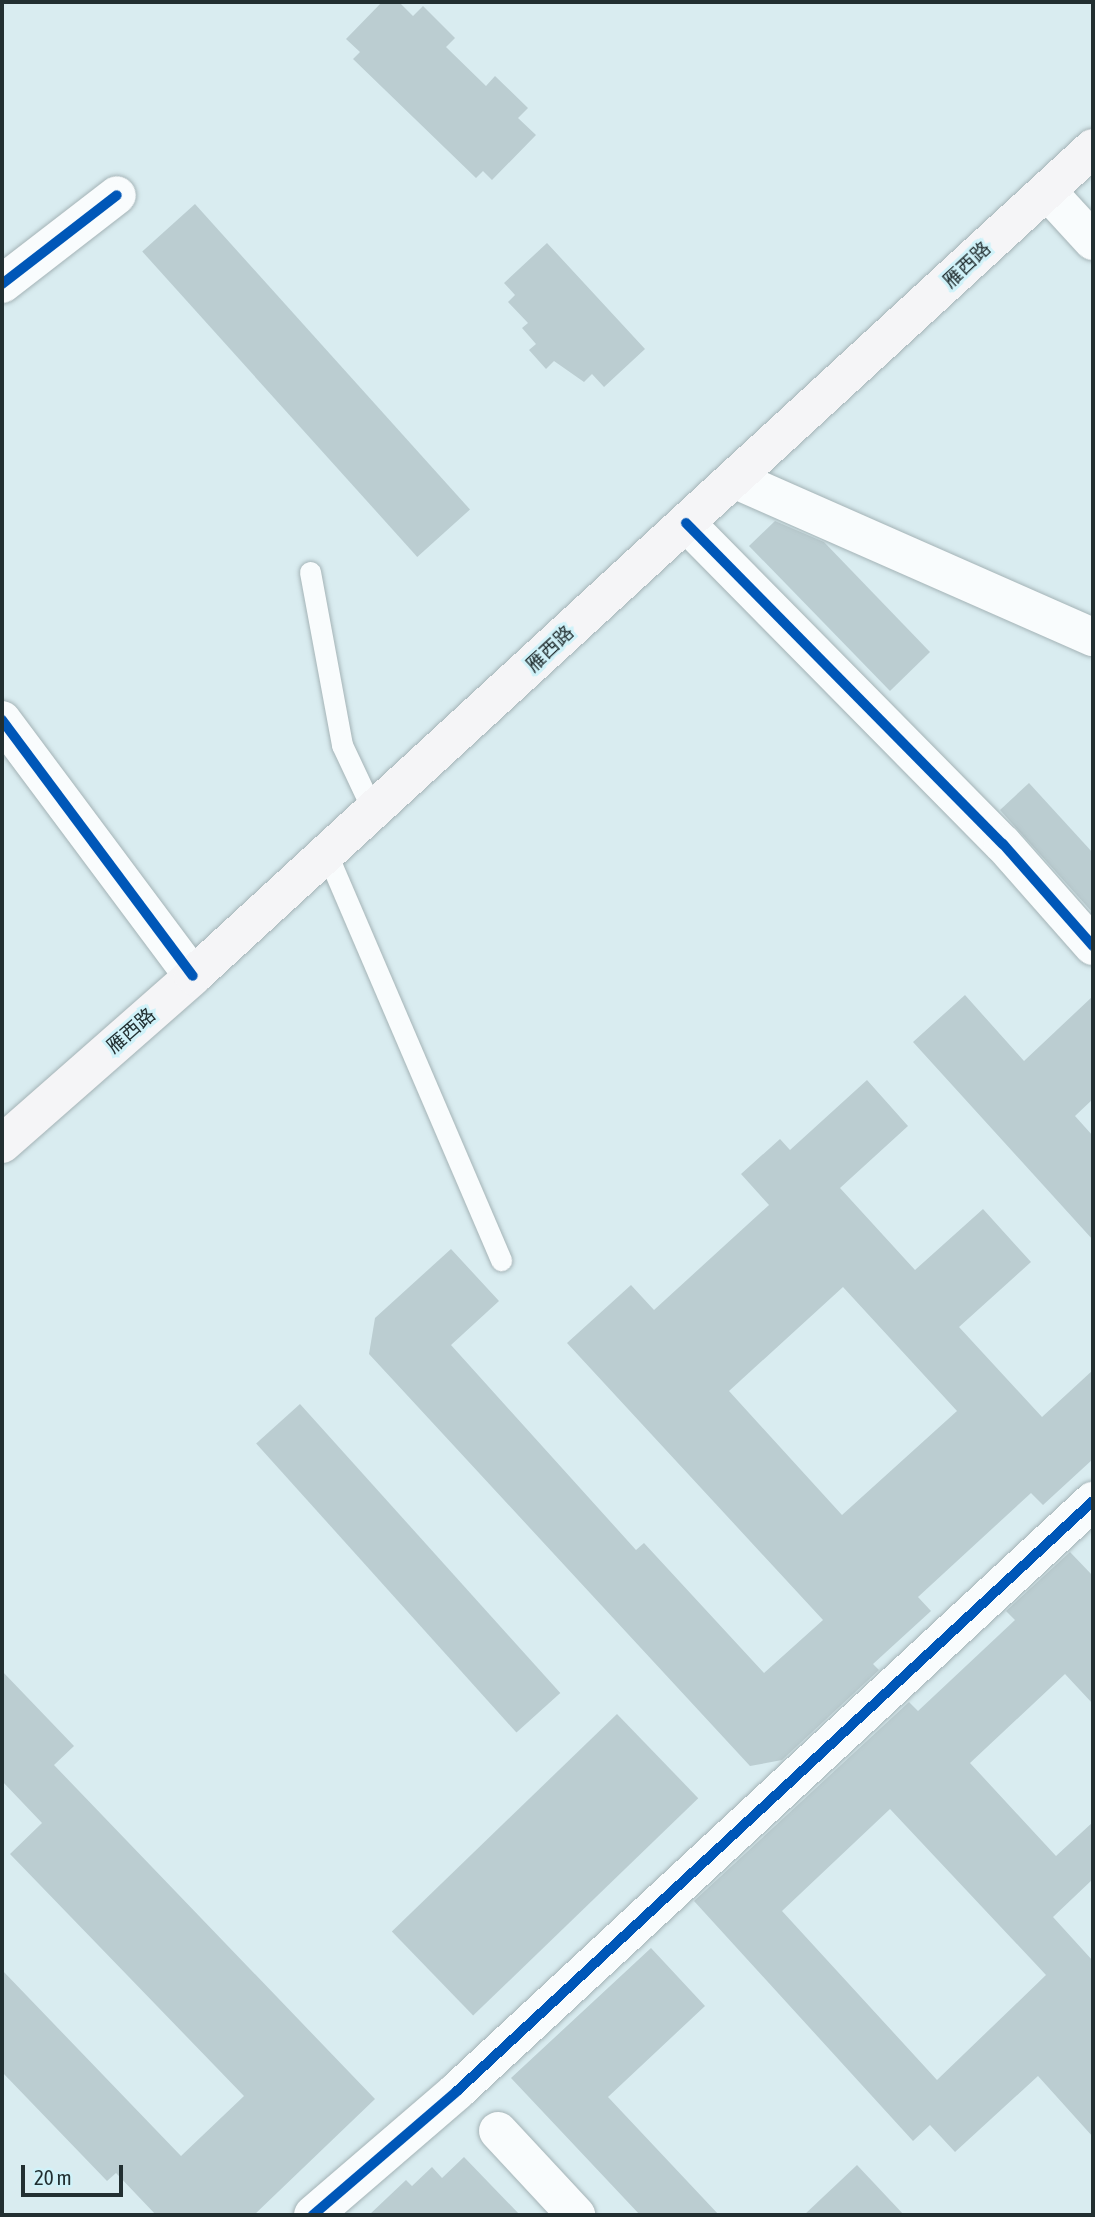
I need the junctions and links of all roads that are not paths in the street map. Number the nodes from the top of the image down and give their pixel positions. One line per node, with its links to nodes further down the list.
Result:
1 (1093, 148): 2 (main road, 雁西路)
2 (1047, 191): 4 (street); 6 (main road, 雁西路)
3 (117, 195): 5 (street)
4 (1093, 241)
5 (2, 284)
6 (734, 479): 7 (main road, 雁西路); 9 (street)
7 (686, 523): 11 (main road, 雁西路); 13 (street)
8 (310, 572): 11 (lane)
9 (1093, 637)
10 (2, 720): 14 (street)
11 (373, 811): 12 (main road, 雁西路)
12 (327, 854): 14 (main road, 雁西路); 16 (lane)
13 (1093, 946)
14 (193, 976): 15 (main road, 雁西路)
15 (2, 1144)
16 (501, 1260)
17 (1093, 1501): 19 (street)
18 (498, 2131): 20 (street)
19 (313, 2215)
20 (576, 2215)

